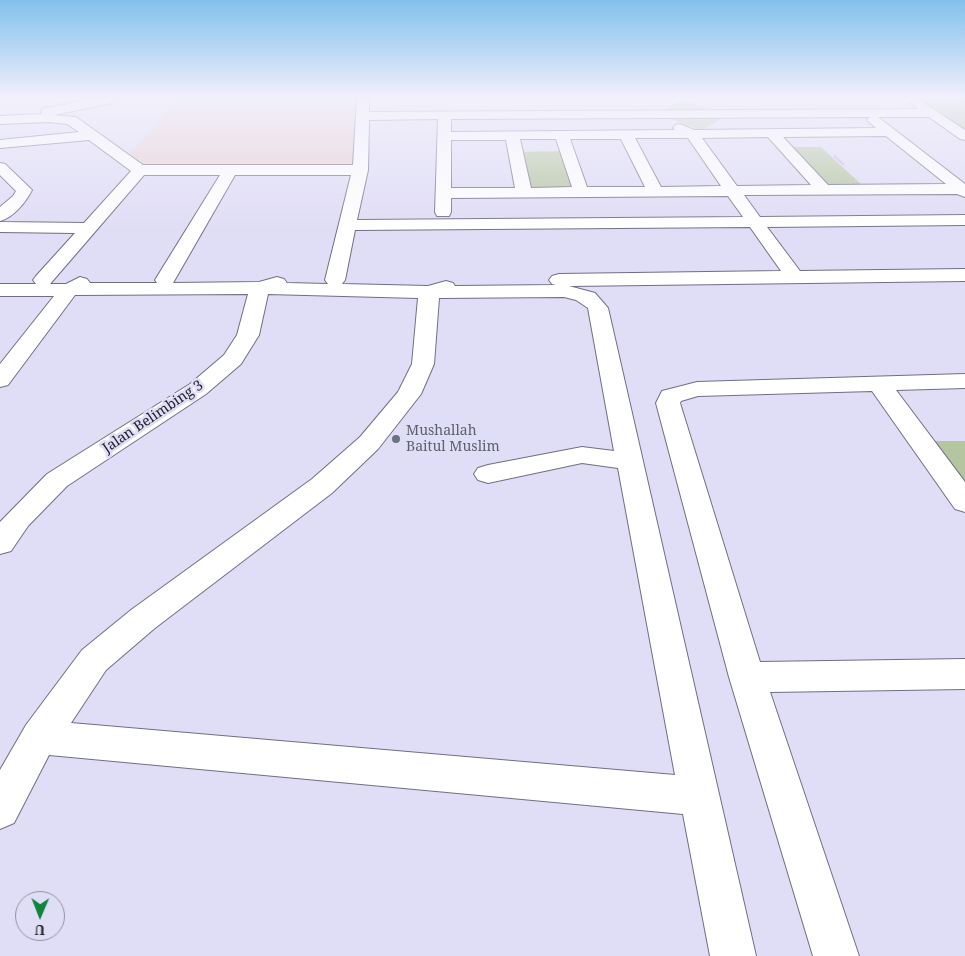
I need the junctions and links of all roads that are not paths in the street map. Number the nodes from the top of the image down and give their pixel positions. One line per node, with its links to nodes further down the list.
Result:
1 (105, 144): 11 (street)
2 (361, 144): 13 (street)
3 (444, 144): 22 (street)
4 (514, 144): 20 (street)
5 (565, 144): 21 (street)
6 (631, 144): 18 (street)
7 (699, 144): 19 (street)
8 (782, 144): 16 (street)
9 (903, 144): 17 (street)
10 (0, 167): 15 (street)
11 (140, 170): 12 (street); 29 (street)
12 (230, 170): 13 (street); 34 (street)
13 (360, 170): 27 (street)
14 (0, 189): 15 (street)
15 (24, 190): 23 (street)
16 (824, 190): 17 (street); 19 (street)
17 (963, 190)
18 (655, 191): 19 (street); 21 (street)
19 (734, 191): 25 (street)
20 (524, 192): 21 (street); 22 (street)
21 (581, 192)
22 (443, 193): 26 (street)
23 (0, 216)
24 (965, 220): 25 (street)
25 (756, 222): 26 (street); 31 (street)
26 (443, 224): 27 (street)
27 (349, 225): 35 (street)
28 (0, 227): 29 (street)
29 (88, 228): 33 (street)
30 (965, 275): 31 (street)
31 (795, 278): 36 (street)
32 (0, 280): 33 (street)
33 (43, 280): 38 (street)
34 (165, 280): 37 (street); 38 (street)
35 (335, 280): 36 (street); 37 (street)
36 (467, 281): 40 (street)
37 (271, 285): 38 (street); 40 (street); 47 (street, Jalan Belimbing 3)
38 (76, 286): 39 (street); 41 (street)
39 (0, 290)
40 (429, 292): 44 (street); 50 (street)
41 (0, 380)
42 (965, 381): 43 (street)
43 (879, 384): 46 (street); 49 (street)
44 (630, 461): 45 (street); 51 (street)
45 (488, 474)
46 (965, 502)
47 (0, 543)
48 (965, 674): 49 (street)
49 (747, 677): 54 (street)
50 (39, 737): 51 (street); 52 (street)
51 (699, 796): 53 (street)
52 (0, 809)
53 (733, 956)
54 (836, 956)

